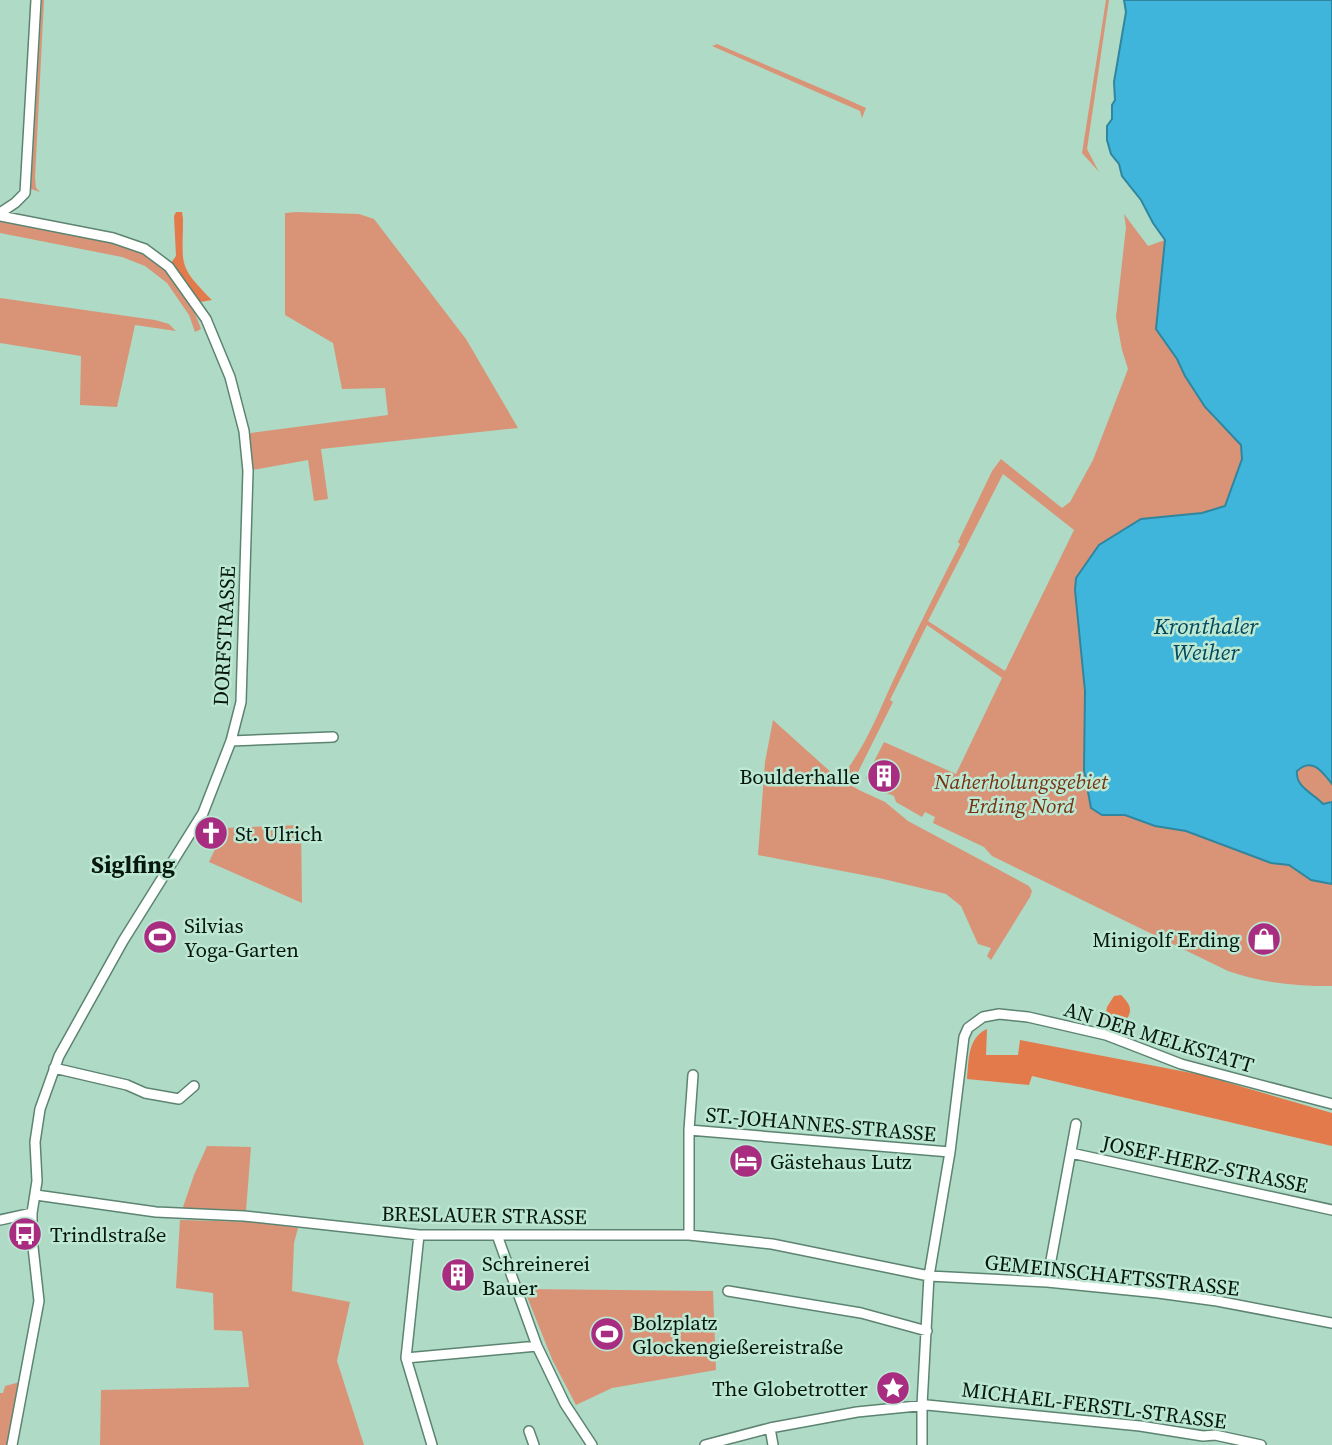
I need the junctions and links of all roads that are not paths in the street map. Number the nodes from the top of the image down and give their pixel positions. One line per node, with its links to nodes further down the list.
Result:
1 (36, 0): 2 (street, DORFSTRASSE)
2 (0, 214): 4 (street, DORFSTRASSE)
3 (333, 737): 4 (street)
4 (231, 741): 5 (street, DORFSTRASSE)
5 (54, 1068): 7 (street); 13 (street, DORFSTRASSE)
6 (693, 1075): 10 (street)
7 (194, 1086)
8 (1332, 1104): 11 (street, AN DER MELKSTATT)
9 (1076, 1124): 12 (street)
10 (689, 1130): 11 (street, ST.-JOHANNES-STRASSE); 19 (street)
11 (950, 1152): 20 (street)
12 (1071, 1153): 14 (street, JOSEF-HERZ-STRASSE); 21 (street)
13 (36, 1195): 15 (street, DORFSTRASSE); 17 (street, BRESLAUER STRASSE)
14 (1332, 1210)
15 (32, 1213): 16 (street); 31 (street, DORFSTRASSE)
16 (0, 1220)
17 (419, 1235): 18 (street, BRESLAUER STRASSE); 26 (street)
18 (497, 1235): 19 (street, BRESLAUER STRASSE); 25 (street)
19 (689, 1235): 20 (street, BRESLAUER STRASSE)
20 (929, 1276): 21 (street, GEMEINSCHAFTSSTRASSE); 24 (street)
21 (1047, 1282): 23 (street, GEMEINSCHAFTSSTRASSE)
22 (728, 1291): 24 (street)
23 (1332, 1323)
24 (927, 1331): 27 (street)
25 (537, 1346): 26 (street); 34 (street)
26 (406, 1358): 32 (street)
27 (922, 1405): 28 (street, MICHAEL-FERSTL-STRASSE); 30 (street, MICHAEL-FERSTL-STRASSE); 37 (street)
28 (770, 1427): 35 (street, MICHAEL-FERSTL-STRASSE); 36 (street)
29 (529, 1431): 33 (street)
30 (1202, 1441): 38 (street, MICHAEL-FERSTL-STRASSE)
31 (12, 1445)
32 (432, 1445)
33 (534, 1445)
34 (592, 1445)
35 (705, 1445)
36 (773, 1445)
37 (922, 1445)
38 (1261, 1445)

